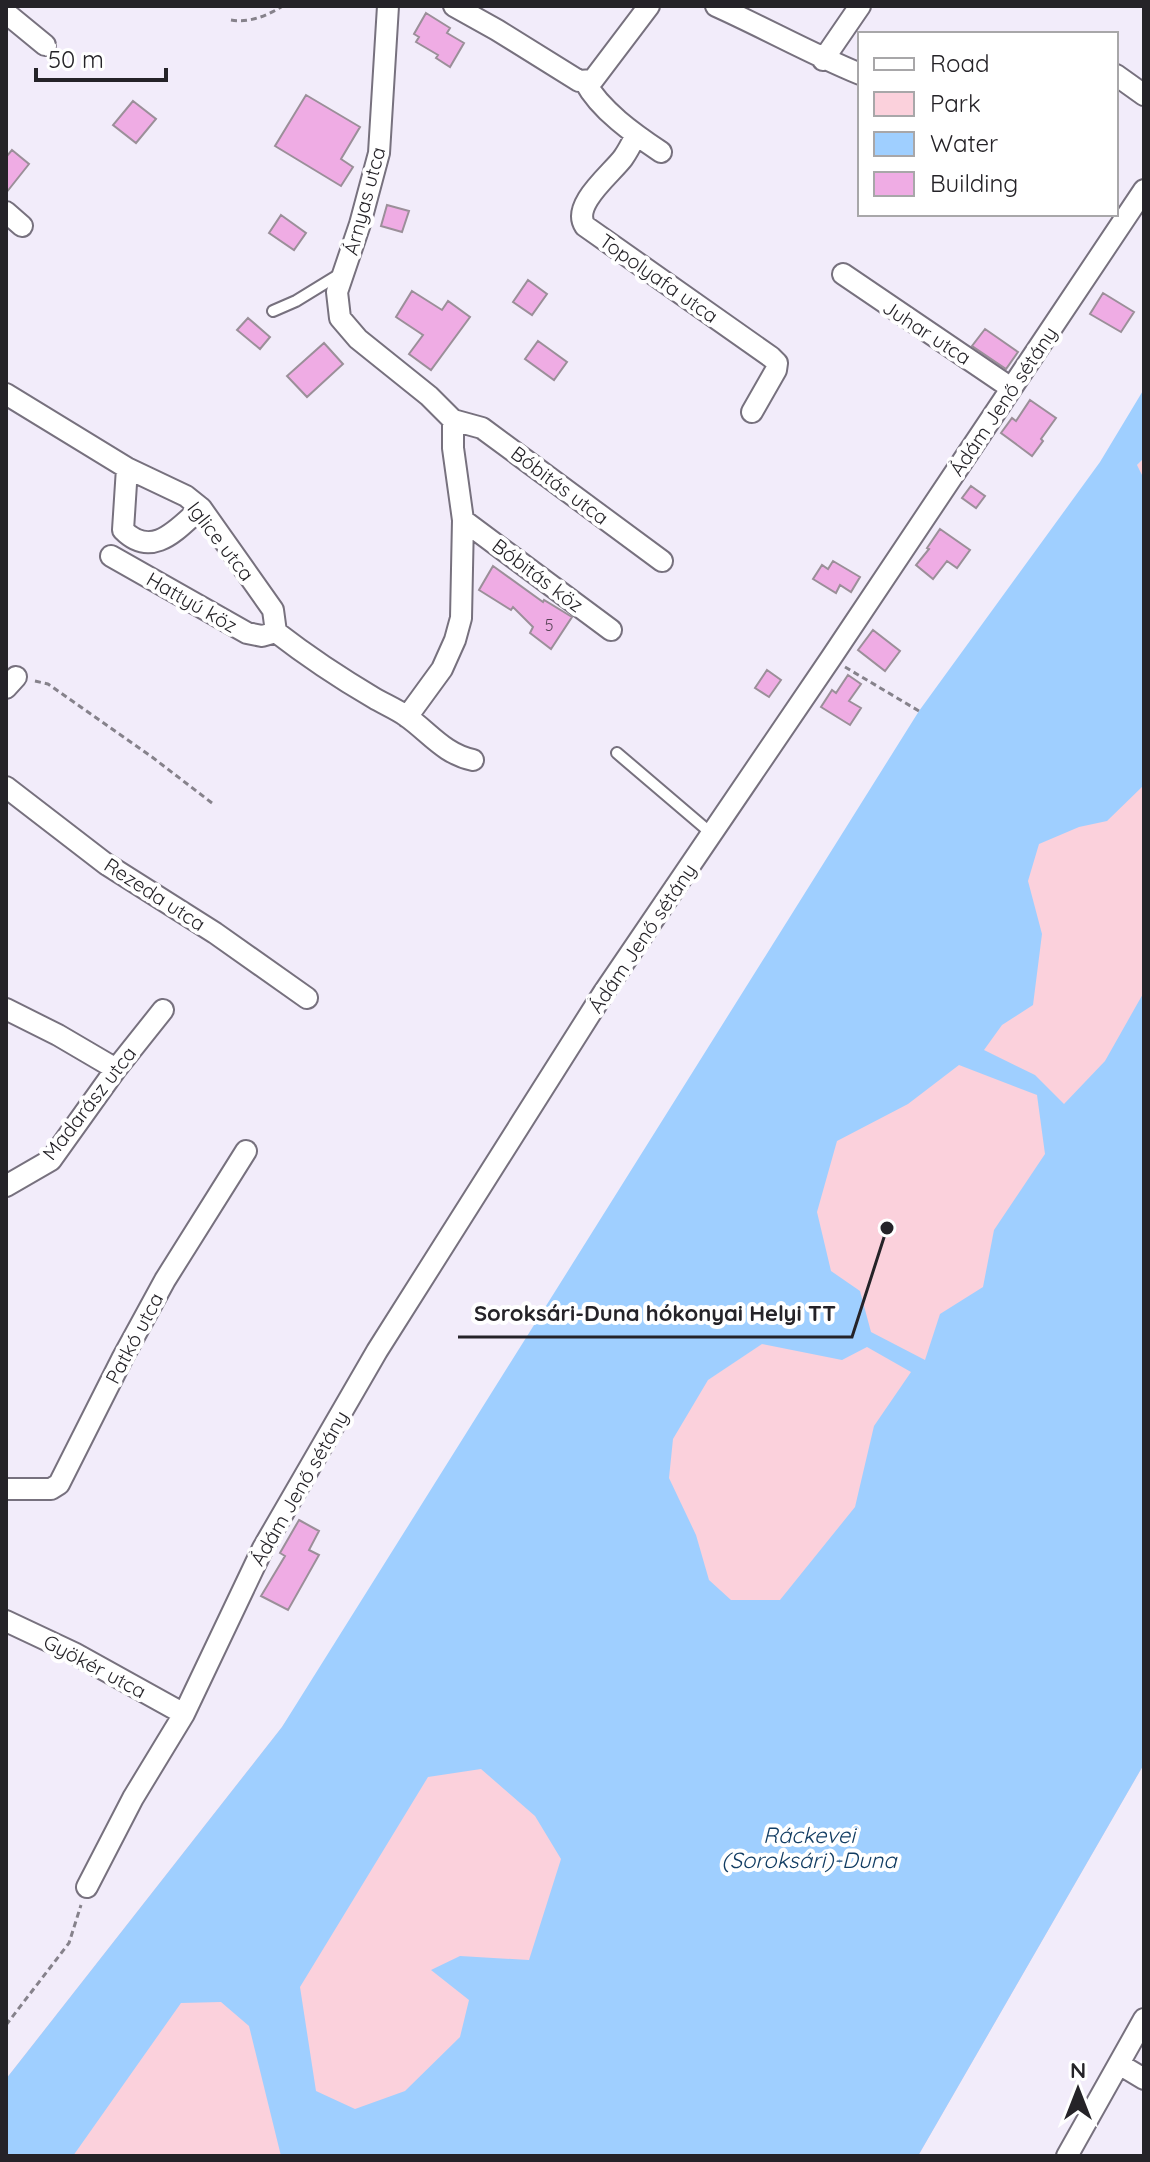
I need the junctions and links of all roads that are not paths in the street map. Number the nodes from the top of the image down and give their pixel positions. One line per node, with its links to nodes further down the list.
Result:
1 (388, 6): 20 (street, Árnyas utca)
2 (649, 6): 11 (street)
3 (716, 6): 8 (street)
4 (860, 6): 8 (street)
5 (467, 9): 11 (street)
6 (16, 13): 7 (street)
7 (45, 45)
8 (823, 60): 9 (street)
9 (858, 73)
10 (1118, 76): 12 (street)
11 (585, 82): 13 (street)
12 (1144, 95)
13 (636, 135): 14 (street); 25 (street, Topolyafa utca)
14 (661, 152)
15 (1144, 190): 16 (street, Ádám Jenő sétány)
16 (1124, 204)
17 (6, 212): 19 (street)
18 (1117, 216): 23 (street, Ádám Jenő sétány)
19 (22, 226)
20 (345, 271): 22 (lane); 26 (street, Árnyas utca)
21 (843, 274): 23 (street, Juhar utca)
22 (273, 311)
23 (1011, 388): 38 (street, Ádám Jenő sétány)
24 (6, 394): 27 (street, Iglice utca)
25 (752, 412)
26 (453, 420): 29 (street, Bóbitás köz); 31 (street, Bóbitás utca)
27 (127, 468): 28 (street, Iglice utca); 28 (street)
28 (201, 508): 33 (street, Iglice utca)
29 (463, 520): 32 (street, Bóbitás köz); 34 (street, Bóbitás köz)
30 (111, 556): 33 (street, Hattyú köz)
31 (662, 561)
32 (611, 630)
33 (276, 632): 34 (street)
34 (407, 717): 36 (street)
35 (617, 753): 38 (lane)
36 (473, 760)
37 (6, 787): 39 (street, Rezeda utca)
38 (712, 834): 47 (street, Ádám Jenő sétány)
39 (307, 998)
40 (6, 1009): 42 (street)
41 (163, 1010): 42 (street, Madarász utca)
42 (116, 1069): 44 (street, Madarász utca)
43 (246, 1151): 45 (street, Patkó utca)
44 (6, 1186)
45 (6, 1489)
46 (6, 1621): 47 (street, Gyökér utca)
47 (184, 1714): 48 (street, Ádám Jenő sétány)
48 (87, 1887)
49 (1144, 2019): 50 (street)
50 (1119, 2064): 51 (street); 52 (street)
51 (1144, 2079)
52 (1067, 2156)

